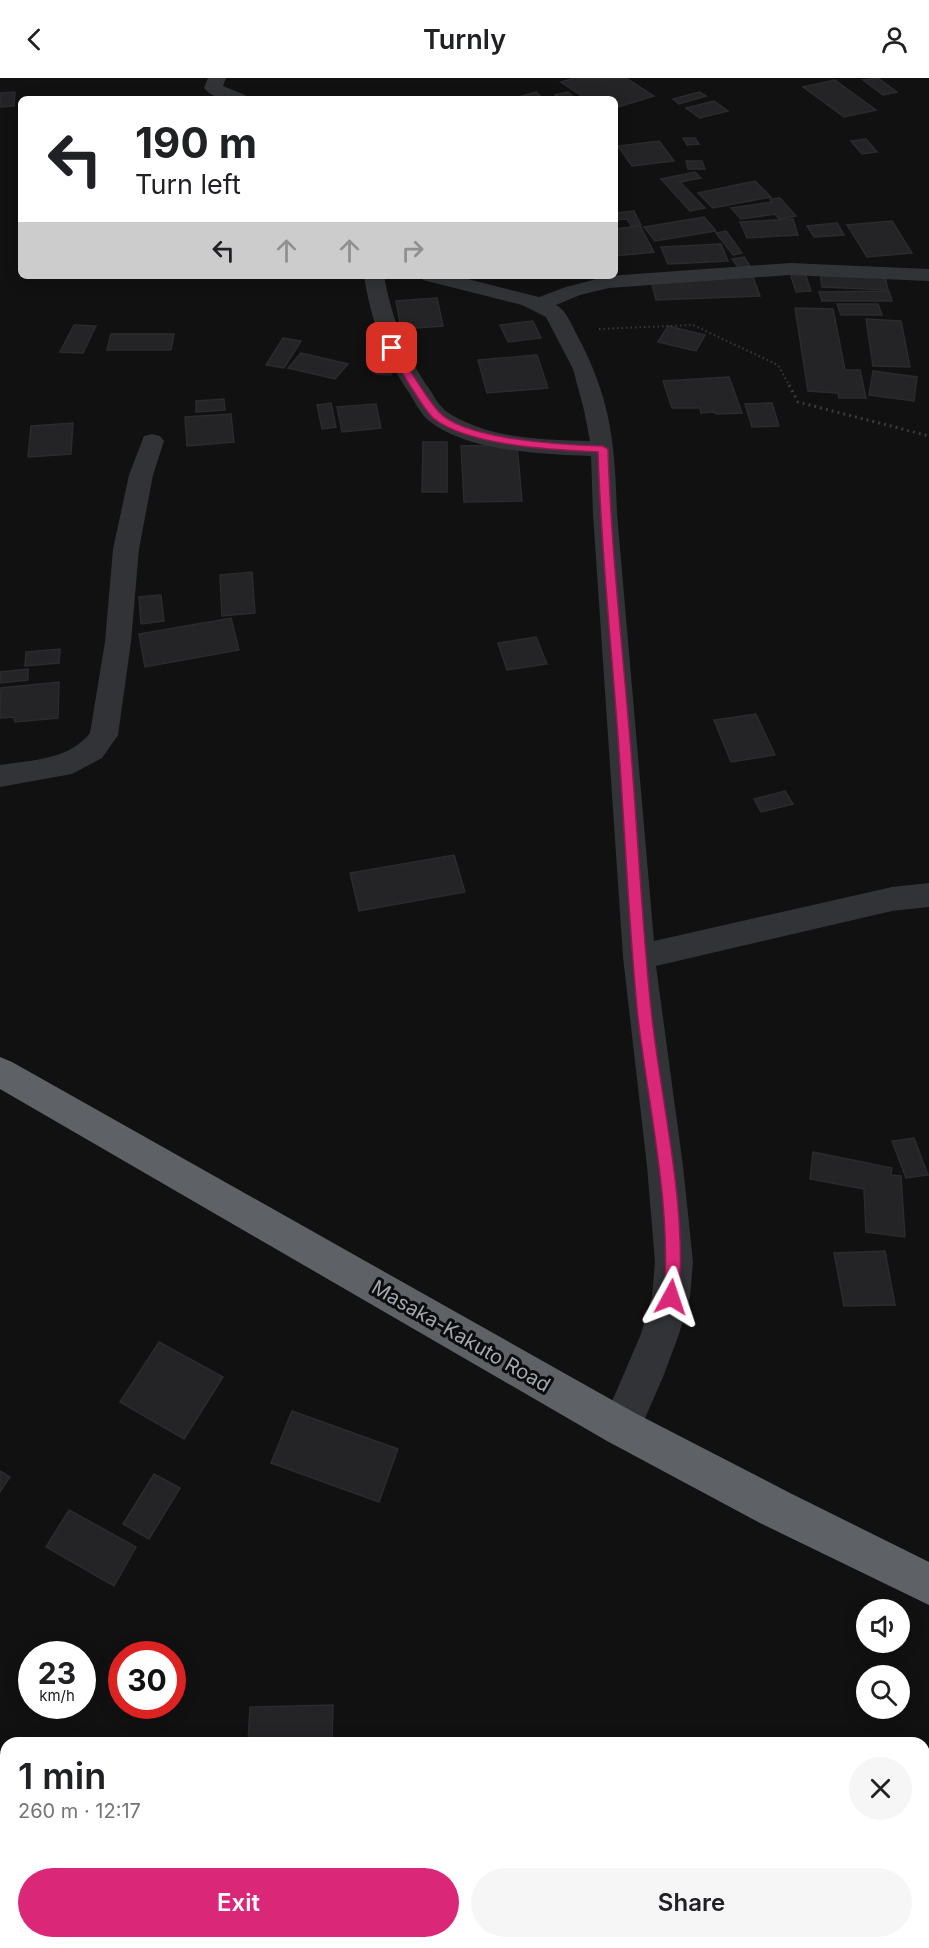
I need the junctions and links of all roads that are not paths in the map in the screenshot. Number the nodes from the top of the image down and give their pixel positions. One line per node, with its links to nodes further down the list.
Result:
1 (217, 78): 2 (street)
2 (231, 96)
3 (929, 275): 6 (street)
4 (375, 279): 8 (street)
5 (442, 279): 6 (street)
6 (540, 304): 8 (street)
7 (152, 441): 9 (street)
8 (603, 449): 11 (street)
9 (0, 776)
10 (929, 894): 11 (street)
11 (639, 957): 13 (street)
12 (0, 1072): 13 (highway, Masaka-Kakuto Road)
13 (621, 1427): 14 (highway, Masaka-Kakuto Road)
14 (929, 1584)

